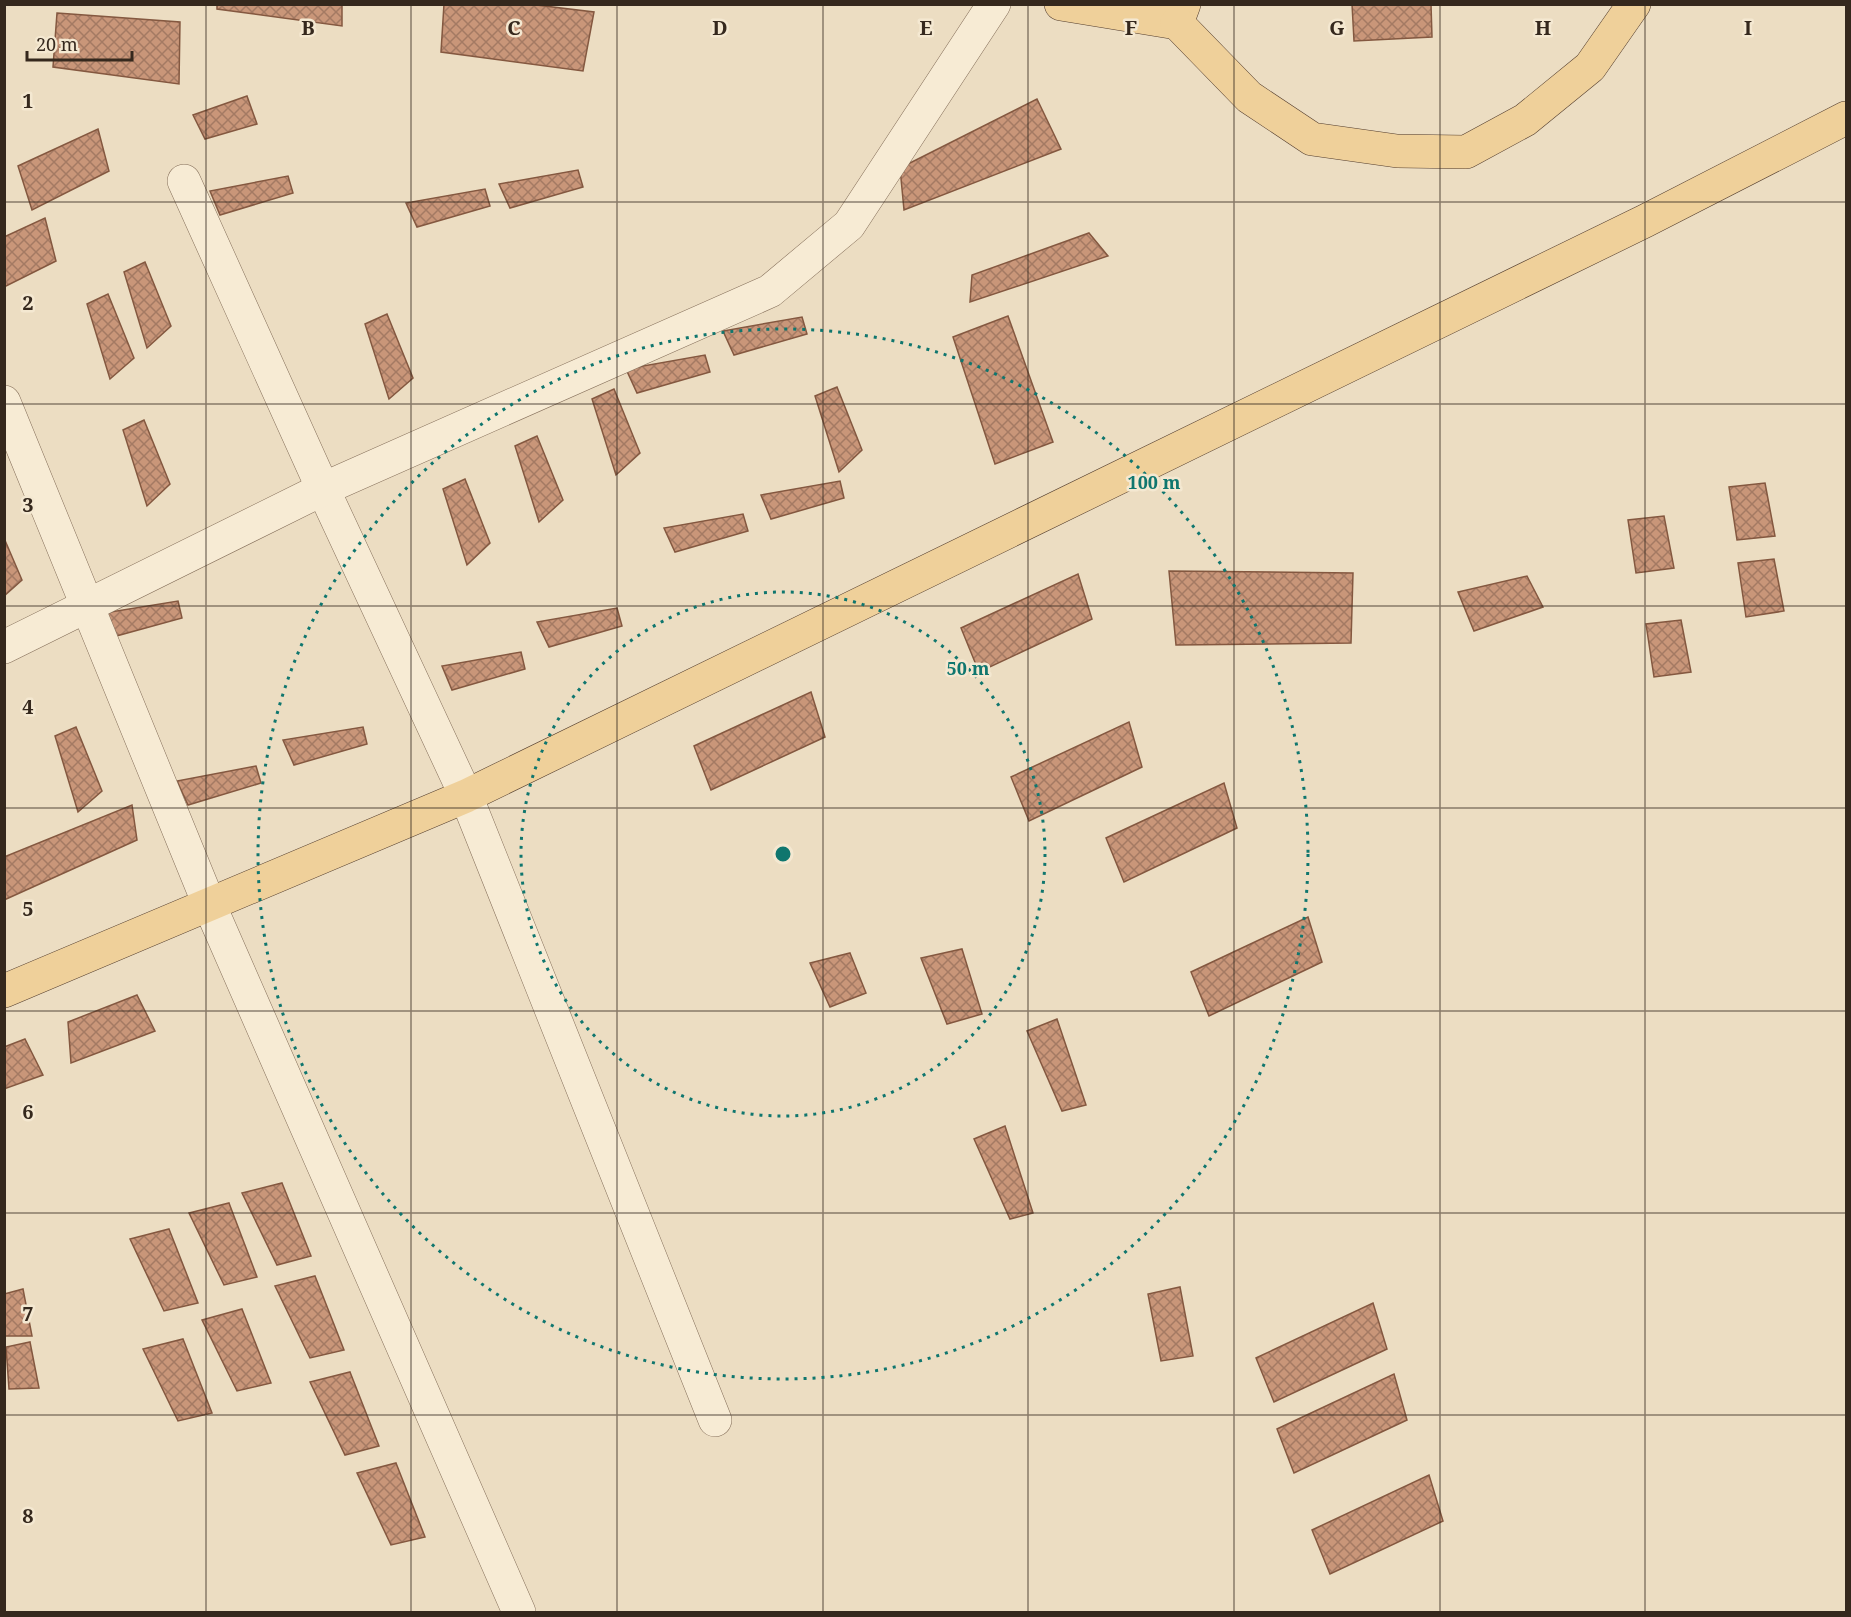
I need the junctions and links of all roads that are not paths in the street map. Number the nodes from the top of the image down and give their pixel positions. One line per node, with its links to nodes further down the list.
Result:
1 (994, 4): 8 (street)
2 (1061, 4): 4 (main road)
3 (1634, 4): 4 (main road)
4 (1181, 14)
5 (1846, 118): 11 (main road)
6 (184, 181): 8 (street)
7 (4, 402): 9 (street)
8 (323, 489): 9 (street); 11 (street)
9 (87, 605): 10 (street); 12 (street)
10 (4, 647)
11 (466, 796): 12 (main road); 14 (street)
12 (209, 904): 13 (main road); 15 (street)
13 (4, 991)
14 (715, 1420)
15 (519, 1612)

